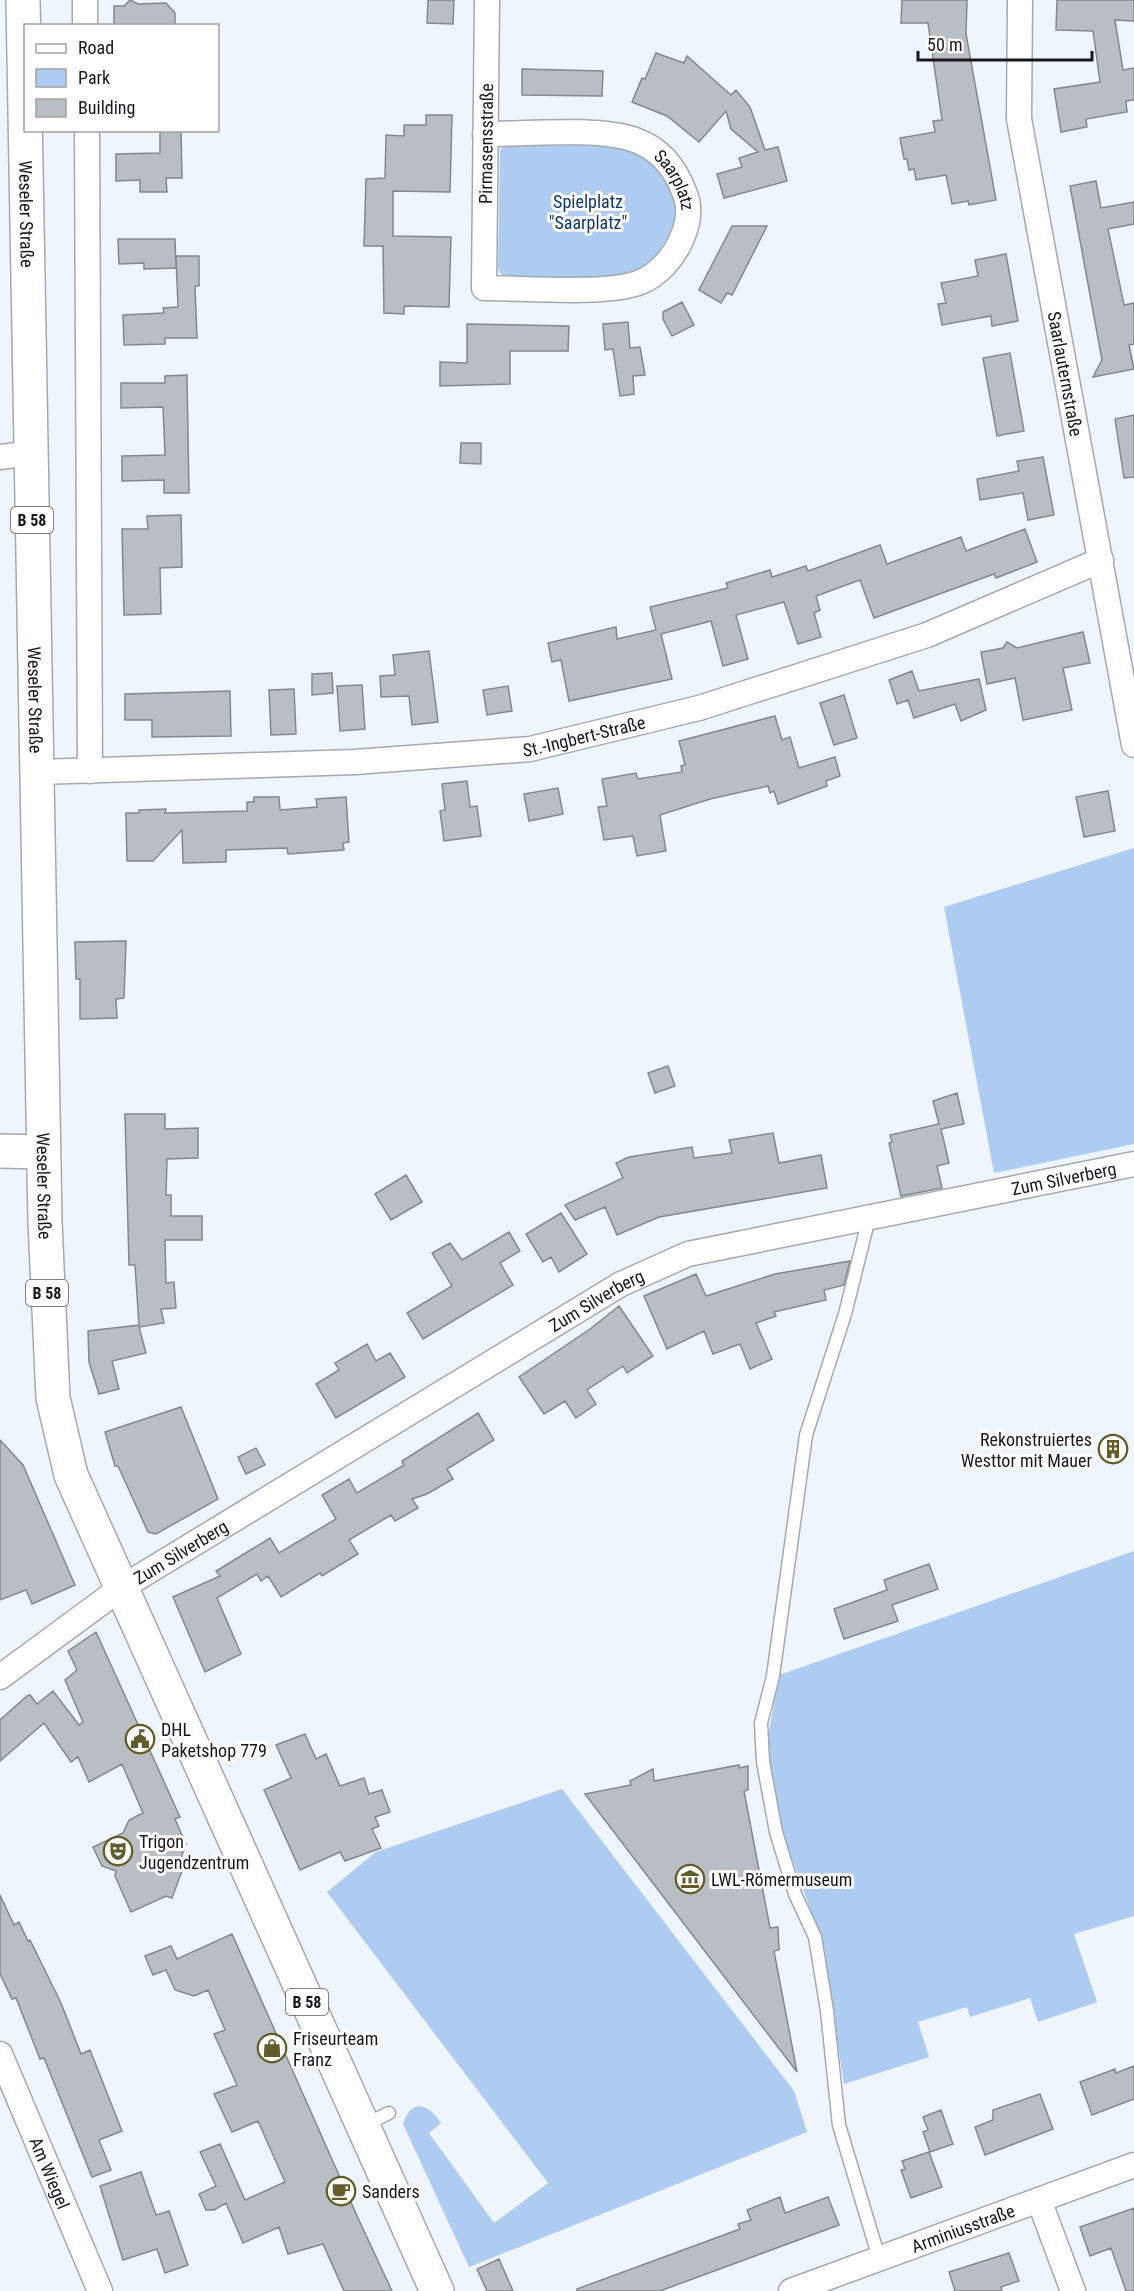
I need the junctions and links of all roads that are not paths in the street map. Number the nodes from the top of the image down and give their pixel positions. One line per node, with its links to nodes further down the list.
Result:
1 (23, 0): 9 (main road, Weseler Straße / B 58)
2 (85, 0): 5 (street)
3 (487, 0): 7 (street, Pirmasensstraße)
4 (1020, 0): 10 (street, Saarlauternstraße)
5 (85, 24)
6 (87, 132): 12 (street)
7 (485, 134): 8 (street, Pirmasensstraße); 8 (street, Saarplatz)
8 (484, 288)
9 (15, 455): 13 (main road, Weseler Straße / B 58)
10 (1101, 560): 11 (street, Saarlauternstraße); 12 (street, St.-Ingbert-Straße)
11 (1134, 744)
12 (90, 771): 13 (street, St.-Ingbert-Straße)
13 (38, 772): 15 (main road, Weseler Straße / B 58)
14 (0, 1151): 15 (main road)
15 (43, 1152): 18 (main road, Weseler Straße / B 58)
16 (1134, 1164): 17 (street, Zum Silverberg)
17 (869, 1218): 18 (street, Zum Silverberg); 23 (lane)
18 (121, 1588): 19 (street, Zum Silverberg); 25 (main road, Weseler Straße / B 58)
19 (0, 1677)
20 (0, 2054): 24 (street, Am Wiegel)
21 (1134, 2165): 22 (street, Arminiusstraße)
22 (1039, 2200): 23 (street, Arminiusstraße); 27 (street)
23 (879, 2258): 26 (street, Arminiusstraße)
24 (100, 2291)
25 (437, 2291)
26 (791, 2291)
27 (1073, 2291)

